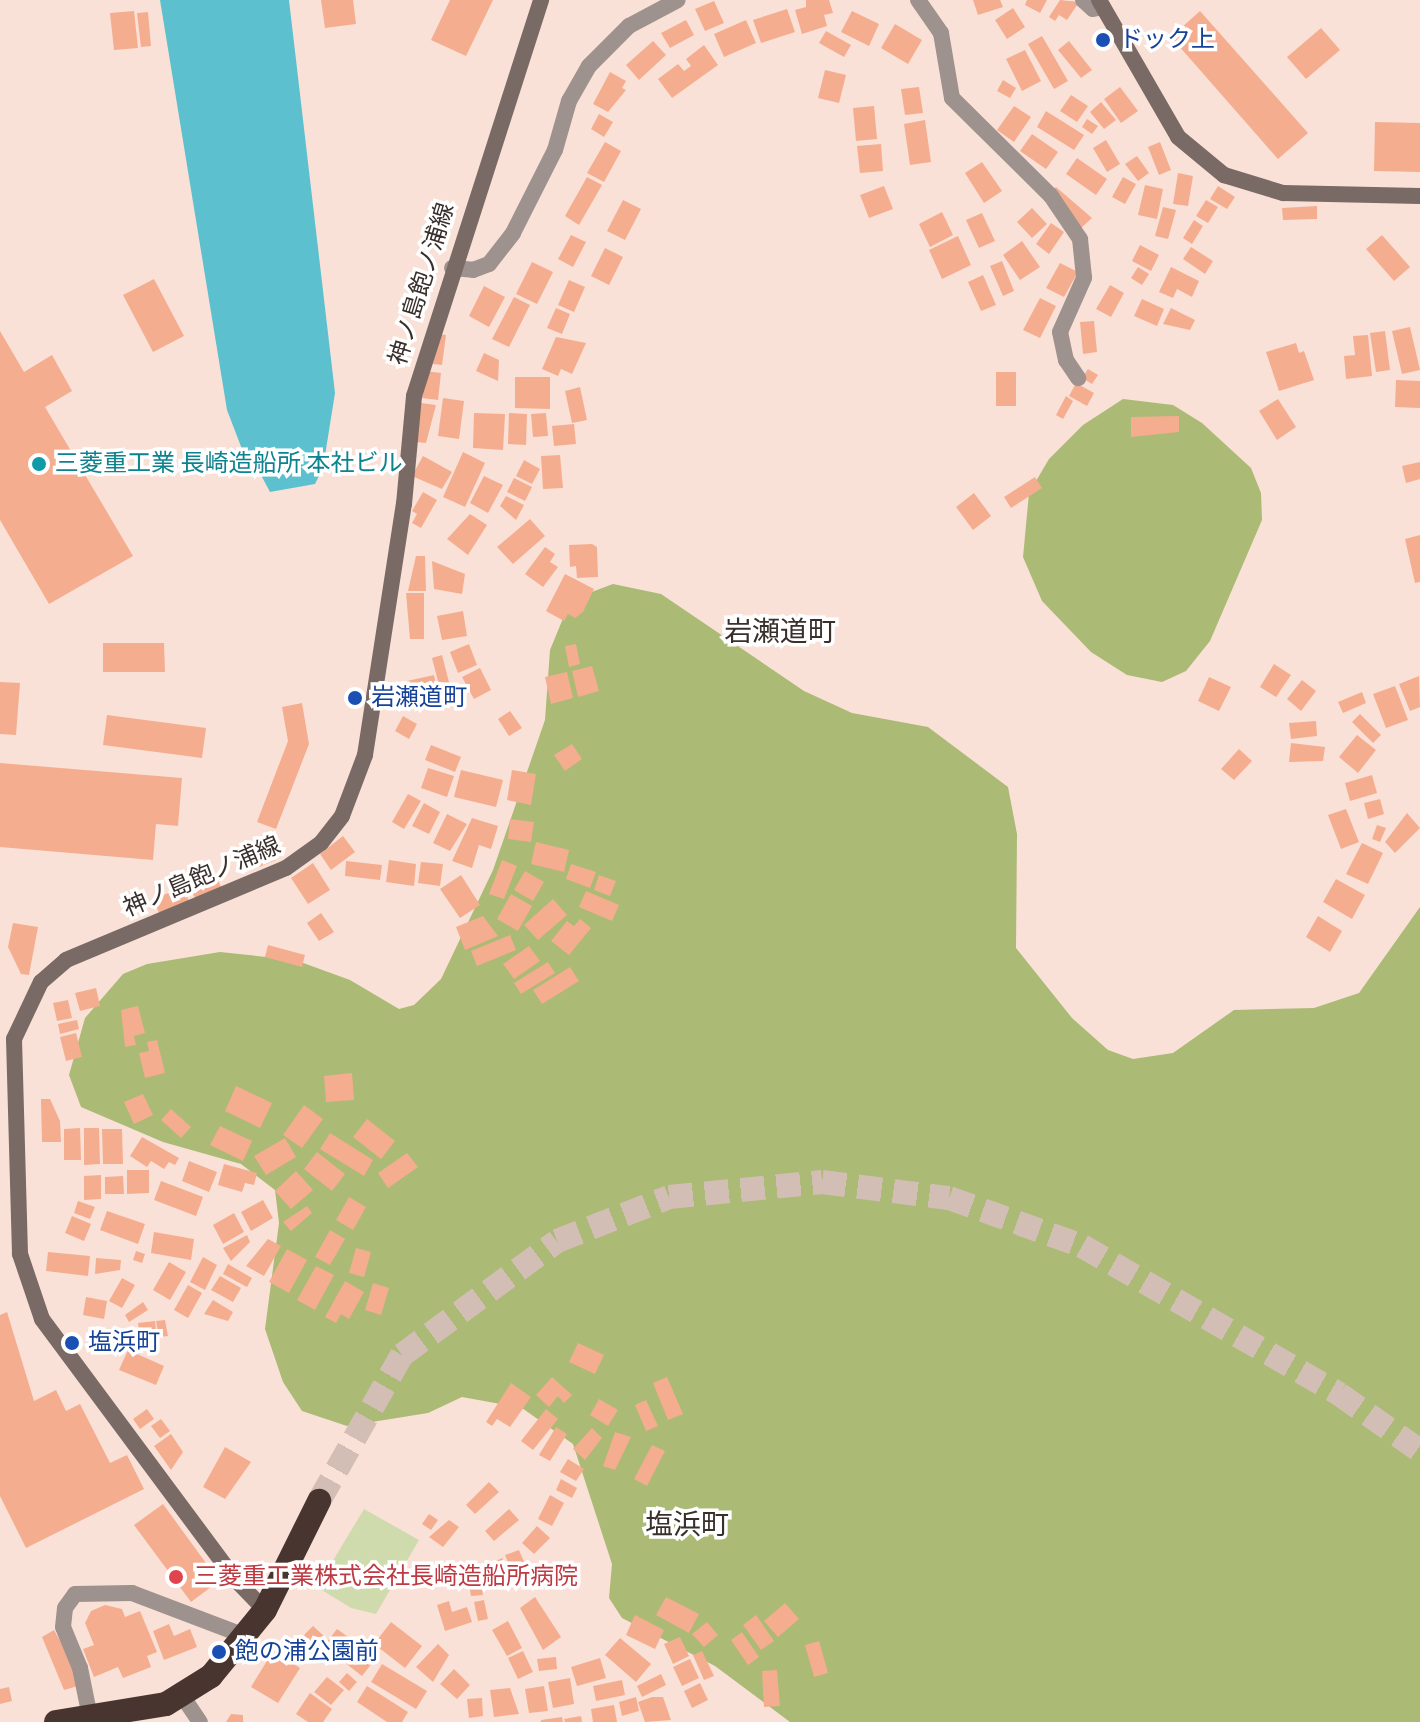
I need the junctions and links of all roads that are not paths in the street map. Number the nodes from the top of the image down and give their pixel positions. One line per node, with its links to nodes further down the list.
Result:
1 (541, 0): 7 (main road, 神ノ島飽ノ浦線)
2 (678, 0): 7 (street)
3 (918, 0): 8 (street)
4 (1083, 0): 5 (street)
5 (1101, 3): 6 (main road)
6 (1420, 196)
7 (452, 268): 10 (main road, 神ノ島飽ノ浦線)
8 (1078, 378)
9 (319, 1501): 10 (highway)
10 (265, 1610): 11 (highway)
11 (245, 1636): 12 (highway); 14 (street)
12 (183, 1697): 13 (highway); 16 (street)
13 (150, 1715): 14 (highway)
14 (91, 1720): 15 (highway)
15 (56, 1722)
16 (200, 1722)

